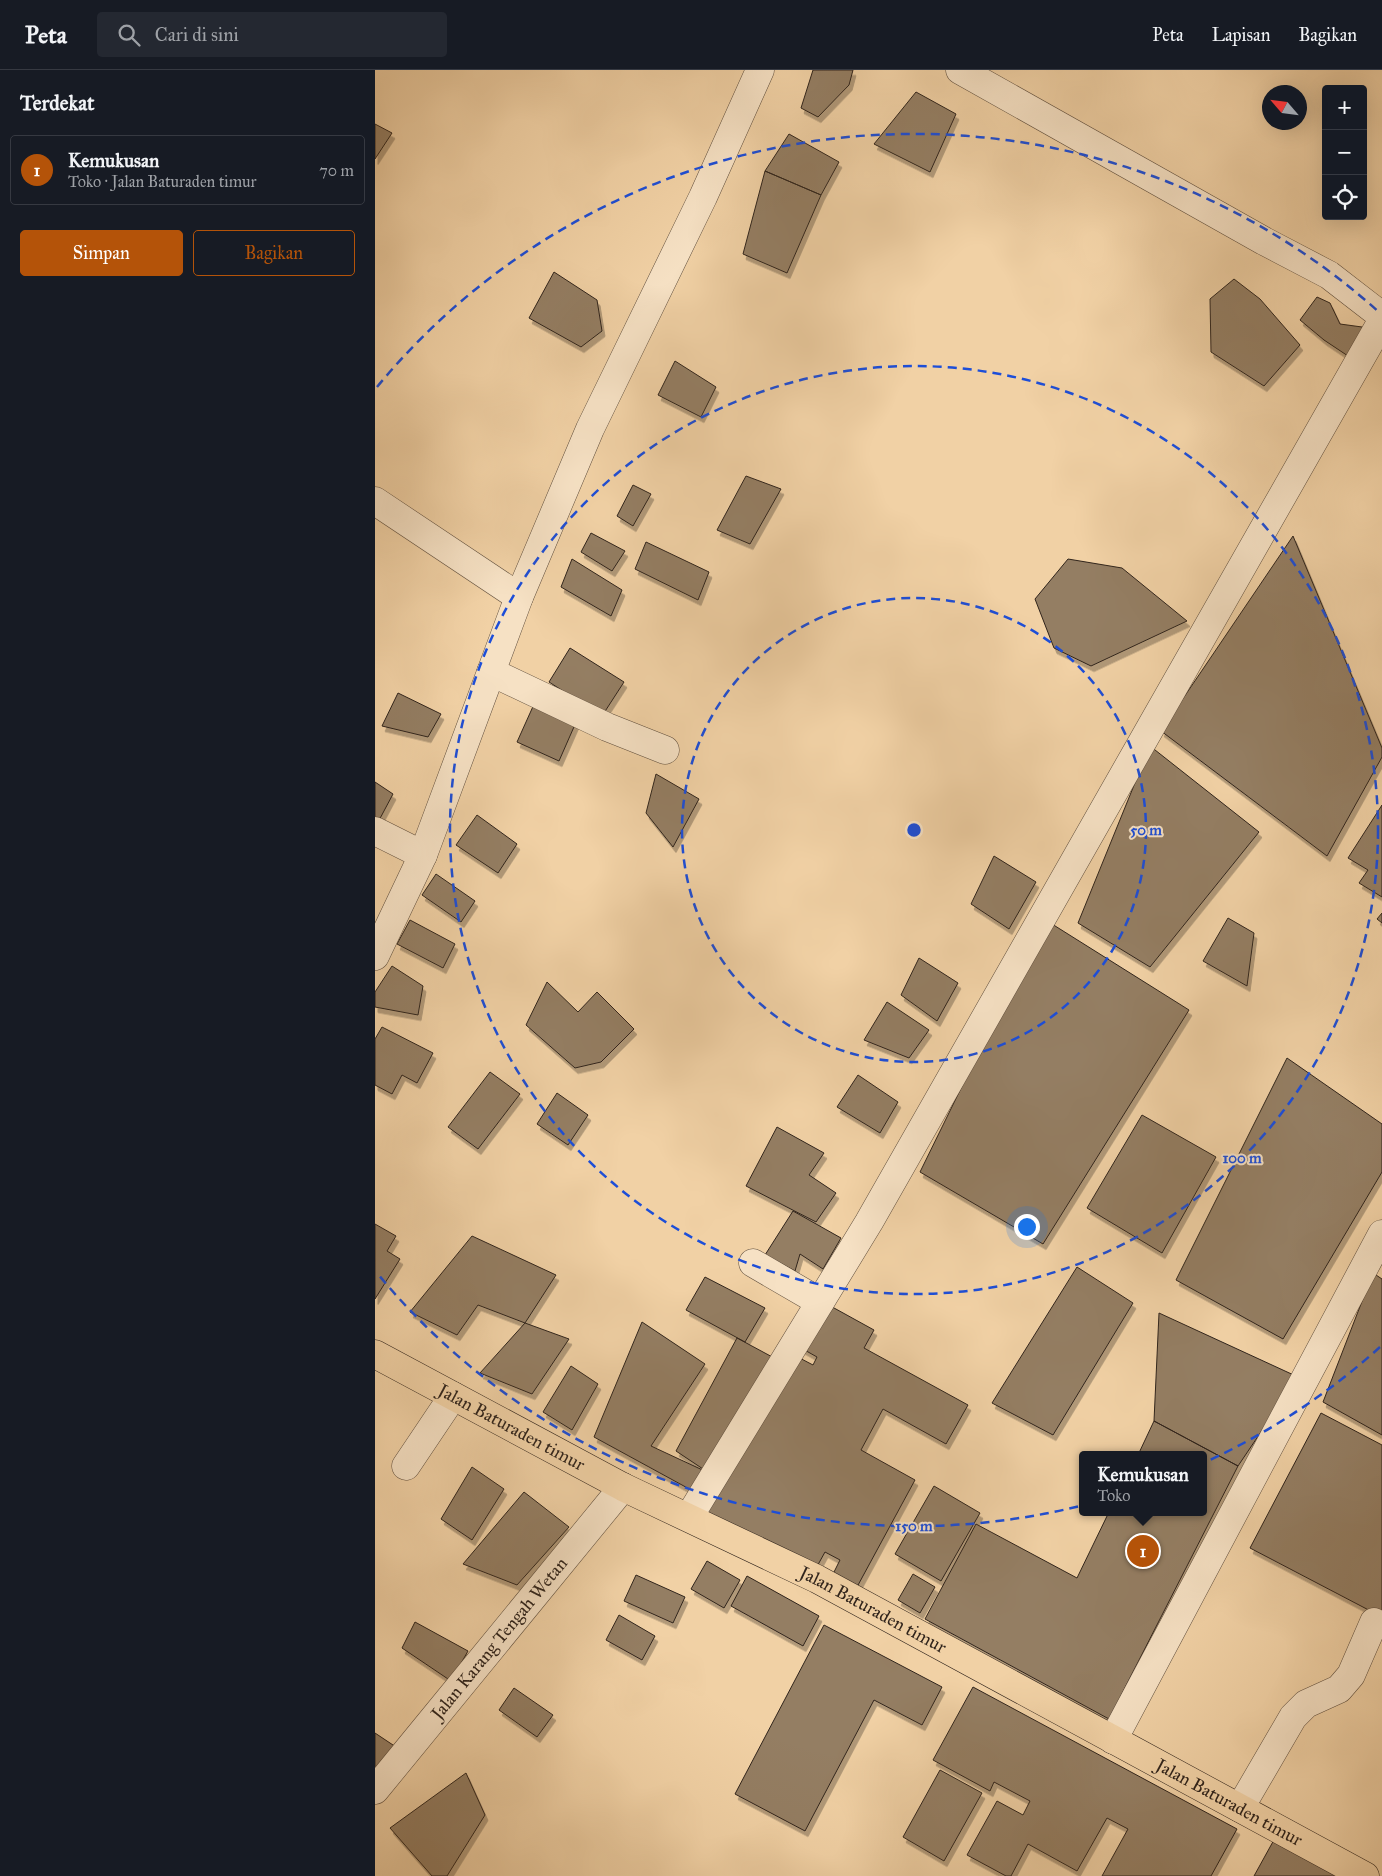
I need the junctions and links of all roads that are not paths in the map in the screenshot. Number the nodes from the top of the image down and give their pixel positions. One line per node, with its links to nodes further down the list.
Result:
1 (760, 70): 6 (street)
2 (960, 70): 3 (street)
3 (1382, 316)
4 (1382, 321): 14 (street)
5 (375, 501): 6 (street)
6 (519, 597): 7 (street)
7 (491, 672): 8 (street); 10 (street)
8 (665, 750)
9 (375, 831): 10 (street)
10 (423, 855): 11 (street)
11 (375, 956)
12 (1382, 1234): 21 (street)
13 (753, 1263): 14 (street)
14 (820, 1302): 19 (street)
15 (375, 1354): 16 (main road, Jalan Baturaden timur)
16 (453, 1396): 17 (street); 18 (main road, Jalan Baturaden timur)
17 (406, 1466)
18 (623, 1486): 19 (main road, Jalan Baturaden timur); 22 (street, Jalan Karang Tengah Wetan)
19 (689, 1517): 21 (main road, Jalan Baturaden timur)
20 (1373, 1622): 23 (street)
21 (1113, 1740): 23 (main road, Jalan Baturaden timur)
22 (375, 1790)
23 (1240, 1808): 24 (main road, Jalan Baturaden timur)
24 (1365, 1876)

